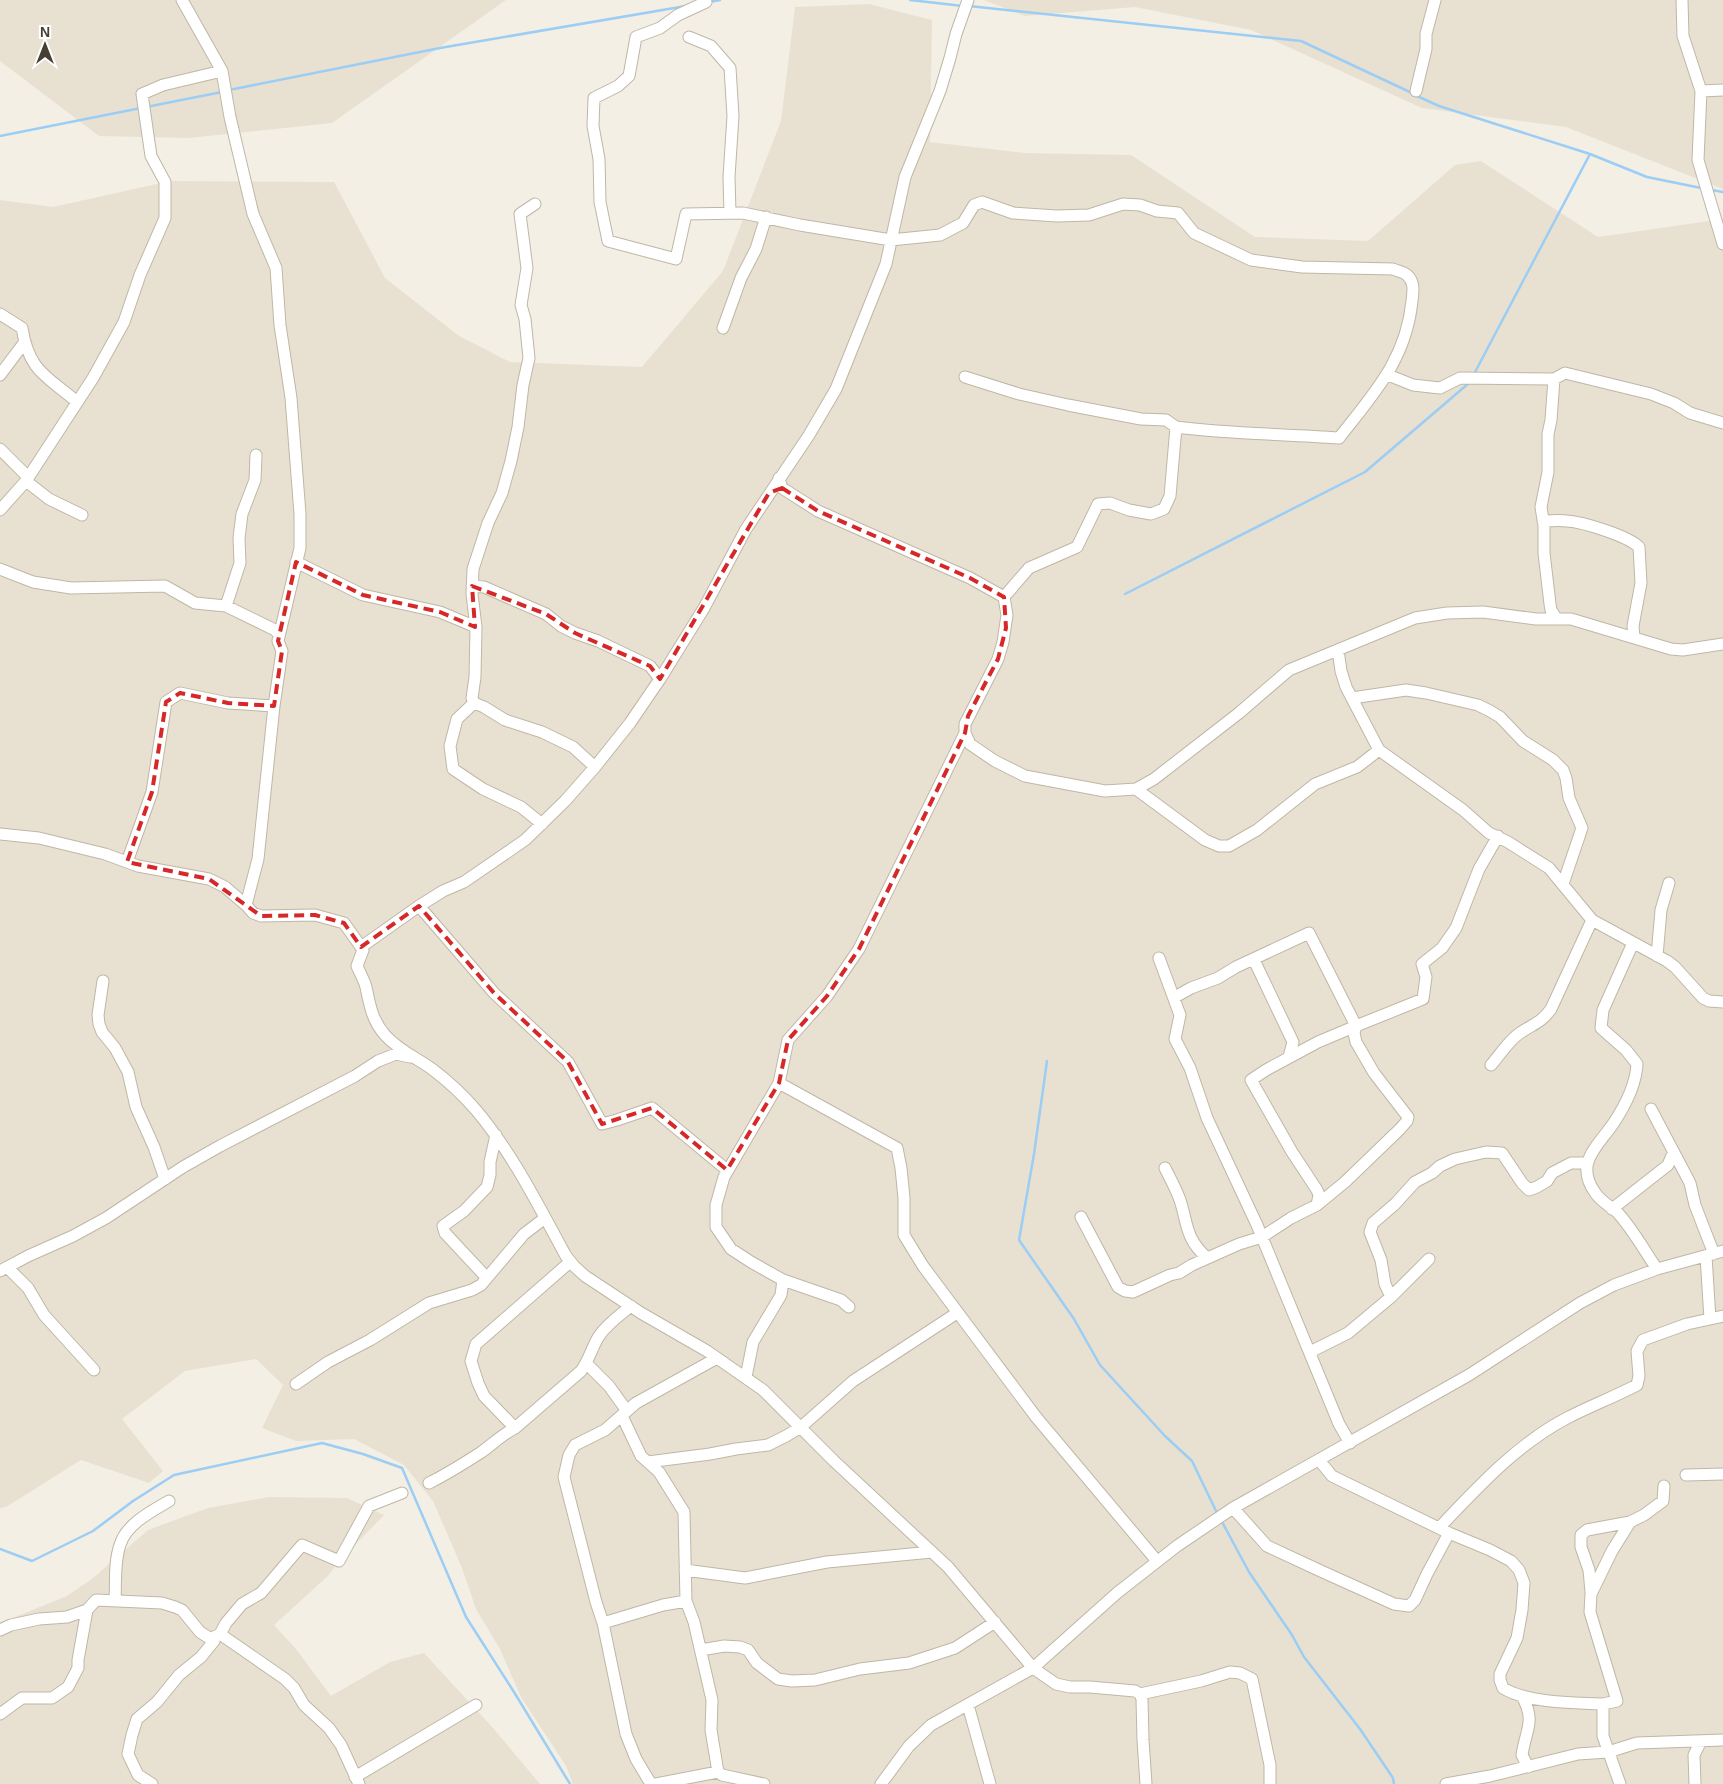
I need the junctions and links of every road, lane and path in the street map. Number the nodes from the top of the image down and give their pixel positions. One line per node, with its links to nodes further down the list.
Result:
1 (182, 0): 7 (street)
2 (1435, 0): 9 (street)
3 (1682, 0): 10 (street)
4 (967, 1): 14 (street)
5 (706, 2): 12 (street)
6 (689, 37): 12 (street)
7 (222, 71): 23 (street); 33 (street)
8 (1723, 90): 10 (street)
9 (1416, 91)
10 (1701, 91): 15 (street)
11 (535, 204): 35 (street)
12 (730, 213): 13 (street)
13 (766, 218): 14 (street); 17 (street)
14 (891, 240): 19 (street); 29 (street)
15 (1723, 244)
16 (0, 314): 18 (street)
17 (723, 328)
18 (24, 343): 20 (street); 23 (street)
19 (1388, 375): 22 (street); 25 (street)
20 (0, 376)
21 (965, 377): 25 (street)
22 (1554, 380): 24 (street); 32 (street)
23 (77, 402): 28 (street)
24 (1723, 423)
25 (1176, 427): 36 (street)
26 (0, 449): 28 (street)
27 (256, 455): 37 (street)
28 (27, 479): 30 (street); 31 (street)
29 (780, 483): 36 (street); 44 (street)
30 (0, 510)
31 (82, 515)
32 (1543, 521): 38 (street); 40 (street)
33 (296, 562): 39 (street); 41 (street)
34 (0, 569): 37 (street)
35 (472, 586): 39 (street); 44 (street)
36 (1004, 597): 48 (street)
37 (226, 606): 41 (street)
38 (1556, 618): 40 (street); 43 (street)
39 (476, 627): 46 (street)
40 (1634, 637): 42 (street)
41 (278, 641): 47 (street)
42 (1723, 644)
43 (1338, 650): 45 (street); 51 (street)
44 (660, 679): 50 (street)
45 (1352, 698): 49 (street); 57 (street)
46 (474, 703): 50 (street); 52 (street)
47 (274, 706): 55 (street); 58 (street)
48 (964, 733): 51 (street); 73 (street)
49 (1379, 750): 51 (street); 54 (street)
50 (595, 768): 52 (street)
51 (1136, 789)
52 (542, 824): 59 (street)
53 (0, 834): 55 (street)
54 (1498, 836): 57 (street); 69 (street)
55 (127, 862): 58 (street)
56 (1669, 883): 63 (street)
57 (1563, 884): 60 (street)
58 (246, 906): 62 (street)
59 (420, 906): 62 (street); 79 (street)
60 (1592, 920): 61 (street); 72 (street)
61 (1633, 943): 63 (street); 77 (street)
62 (362, 948): 71 (street)
63 (1657, 956): 68 (street)
64 (1159, 958): 67 (street)
65 (1254, 960): 67 (street); 69 (street); 70 (street)
66 (103, 981): 80 (street)
67 (1174, 997): 85 (street)
68 (1723, 1002)
69 (1356, 1026): 70 (street); 81 (street)
70 (1289, 1057): 81 (street)
71 (416, 1058): 75 (street); 80 (street)
72 (1491, 1066)
73 (779, 1083): 79 (street); 97 (street)
74 (1651, 1109): 76 (street)
75 (496, 1135): 84 (street); 92 (street)
76 (1673, 1153): 82 (street); 86 (street)
77 (1587, 1163): 82 (street); 94 (street)
78 (1165, 1168): 87 (street)
79 (727, 1170): 93 (street)
80 (165, 1179): 90 (street)
81 (1317, 1204): 85 (street)
82 (1612, 1209): 91 (street)
83 (1081, 1216): 87 (street)
84 (545, 1218): 89 (street); 92 (street)
85 (1262, 1237): 87 (street); 100 (street)
86 (1714, 1254): 91 (street); 99 (street)
87 (1207, 1258)
88 (1429, 1259): 94 (street)
89 (570, 1262): 95 (street); 108 (street)
90 (3, 1269): 103 (street)
91 (1656, 1269): 109 (street)
92 (487, 1278): 105 (street)
93 (784, 1280): 96 (street); 104 (street)
94 (1390, 1297): 100 (street)
95 (631, 1306): 101 (street); 102 (street)
96 (849, 1307)
97 (957, 1313): 107 (street); 122 (street)
98 (1723, 1316): 99 (street)
99 (1710, 1319): 120 (street)
100 (1310, 1352): 109 (street)
101 (718, 1358): 104 (street); 106 (street)
102 (587, 1364): 106 (street); 108 (street)
103 (94, 1370)
104 (746, 1377): 107 (street)
105 (296, 1384)
106 (625, 1414): 111 (street); 129 (street)
107 (801, 1427): 111 (street); 121 (street)
108 (514, 1428): 114 (street)
109 (1350, 1443): 110 (street)
110 (1319, 1460): 118 (street); 120 (street)
111 (648, 1462): 123 (street)
112 (1723, 1474): 113 (street)
113 (1686, 1475)
114 (429, 1483)
115 (1664, 1486): 119 (street)
116 (402, 1493): 131 (street)
117 (169, 1501): 125 (street)
118 (1229, 1510): 120 (street); 122 (street)
119 (1630, 1522): 124 (street); 124 (street)
120 (1444, 1530): 135 (street)
121 (932, 1552): 123 (street); 128 (street)
122 (1157, 1561): 133 (street)
123 (685, 1570): 126 (street)
124 (1591, 1594): 136 (street)
125 (116, 1600): 127 (street); 131 (street)
126 (686, 1601): 129 (street); 132 (street)
127 (88, 1610): 130 (street); 139 (street)
128 (995, 1622): 132 (street); 133 (street)
129 (604, 1623): 147 (street)
130 (0, 1630)
131 (217, 1638): 145 (street); 146 (street)
132 (701, 1650): 144 (street)
133 (1033, 1668): 134 (street); 138 (street)
134 (1140, 1694): 152 (street); 153 (street)
135 (1522, 1696): 136 (street); 143 (street)
136 (1603, 1704): 142 (street)
137 (476, 1705): 145 (street)
138 (968, 1705): 150 (street); 151 (street)
139 (0, 1714)
140 (1723, 1740): 141 (street)
141 (1701, 1741): 142 (street); 156 (street)
142 (1608, 1752): 143 (street); 155 (street)
143 (1528, 1766): 154 (street)
144 (718, 1772): 148 (street); 149 (street)
145 (357, 1780)
146 (152, 1784)
147 (652, 1784)
148 (656, 1784)
149 (764, 1784)
150 (881, 1784)
151 (990, 1784)
152 (1146, 1784)
153 (1270, 1784)
154 (1446, 1784)
155 (1620, 1784)
156 (1695, 1784)

